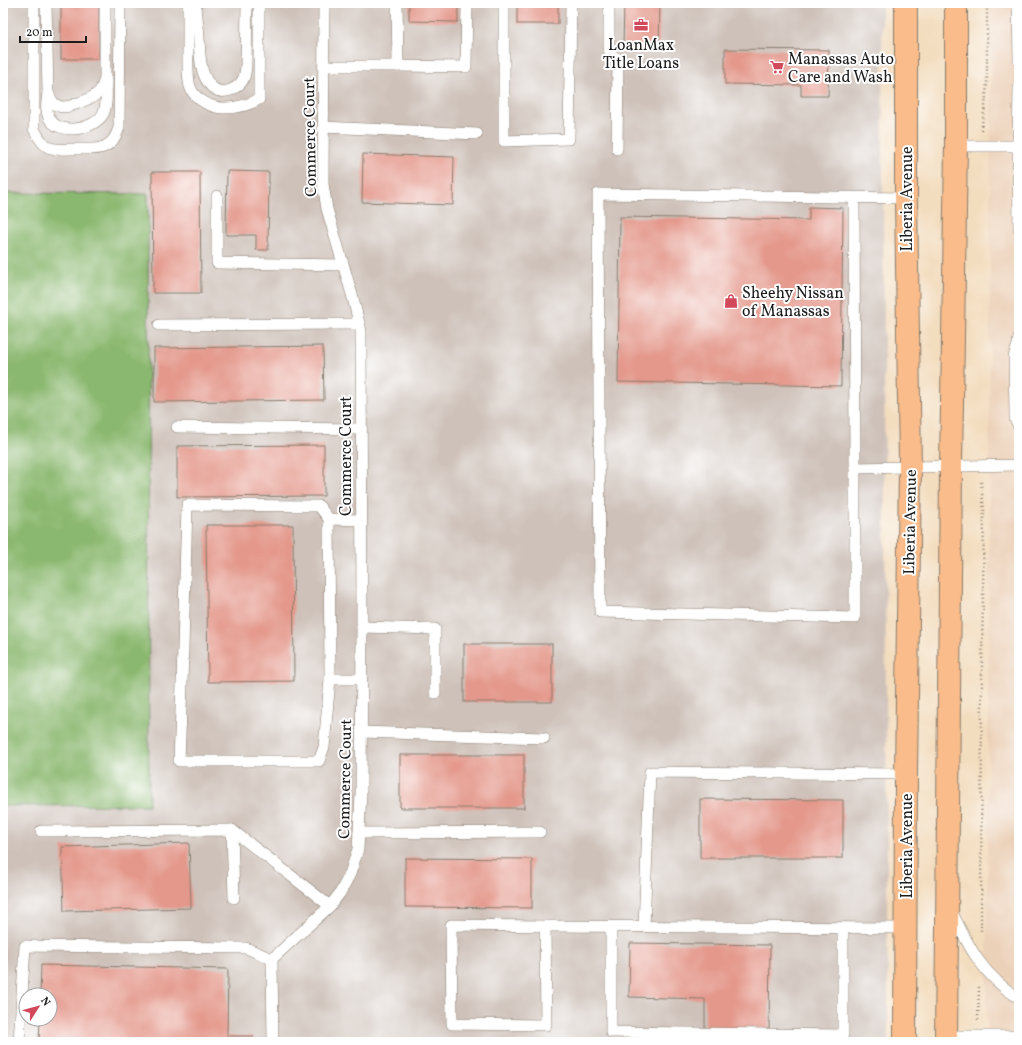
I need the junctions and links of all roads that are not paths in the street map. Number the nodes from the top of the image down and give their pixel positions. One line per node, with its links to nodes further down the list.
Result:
1 (34, 3): 4 (lane)
2 (46, 3): 23 (lane)
3 (105, 3): 21 (lane)
4 (120, 3)
5 (188, 3): 8 (lane)
6 (195, 3): 7 (lane)
7 (247, 3)
8 (259, 3)
9 (324, 3): 19 (lane, Commerce Court)
10 (397, 3): 20 (lane)
11 (467, 3): 20 (lane)
12 (504, 3): 13 (lane)
13 (571, 3)
14 (609, 3): 28 (lane)
15 (906, 3): 31 (highway, Liberia Avenue)
16 (1018, 3): 18 (lane)
17 (958, 9): 26 (highway)
18 (1019, 62)
19 (324, 66): 20 (lane); 24 (lane, Commerce Court)
20 (398, 66)
21 (106, 77): 23 (lane); 23 (lane)
22 (1019, 88): 27 (lane)
23 (48, 92)
24 (323, 127): 25 (lane); 33 (lane, Commerce Court)
25 (476, 134)
26 (956, 146): 27 (lane); 42 (highway)
27 (1018, 146): 32 (lane)
28 (617, 149)
29 (217, 196): 33 (lane)
30 (854, 198): 31 (lane); 44 (lane); 44 (lane)
31 (906, 198): 43 (highway, Liberia Avenue)
32 (1019, 229)
33 (343, 265): 34 (lane, Commerce Court)
34 (359, 324): 35 (lane); 40 (lane, Commerce Court)
35 (159, 325)
36 (1019, 338): 37 (lane)
37 (1017, 416): 38 (lane)
38 (1019, 426)
39 (177, 427): 40 (lane)
40 (361, 429): 46 (lane, Commerce Court)
41 (1019, 465): 42 (lane)
42 (951, 466): 43 (lane); 59 (highway)
43 (910, 467): 44 (lane); 53 (highway, Liberia Avenue)
44 (855, 468)
45 (329, 519): 46 (lane); 48 (lane); 48 (lane)
46 (361, 520): 47 (lane, Commerce Court)
47 (362, 627): 49 (lane, Commerce Court); 50 (lane)
48 (330, 679): 49 (lane)
49 (361, 679): 51 (lane, Commerce Court)
50 (436, 693)
51 (361, 732): 52 (lane); 57 (lane, Commerce Court)
52 (544, 738)
53 (906, 774): 63 (lane); 65 (highway, Liberia Avenue)
54 (232, 830): 55 (lane); 58 (lane); 60 (lane)
55 (41, 831)
56 (540, 832): 57 (lane)
57 (358, 833): 60 (lane, Commerce Court)
58 (234, 898)
59 (947, 904): 67 (lane); 69 (highway)
60 (330, 906): 66 (lane, Commerce Court)
61 (545, 926): 61 (lane); 62 (lane)
62 (611, 927): 63 (lane); 64 (lane)
63 (644, 927): 64 (lane)
64 (843, 928): 65 (lane)
65 (905, 928): 72 (highway, Liberia Avenue)
66 (272, 959): 70 (lane); 71 (lane)
67 (1019, 998)
68 (1019, 1036): 69 (lane)
69 (946, 1039)
70 (19, 1042)
71 (274, 1042)
72 (904, 1042)

